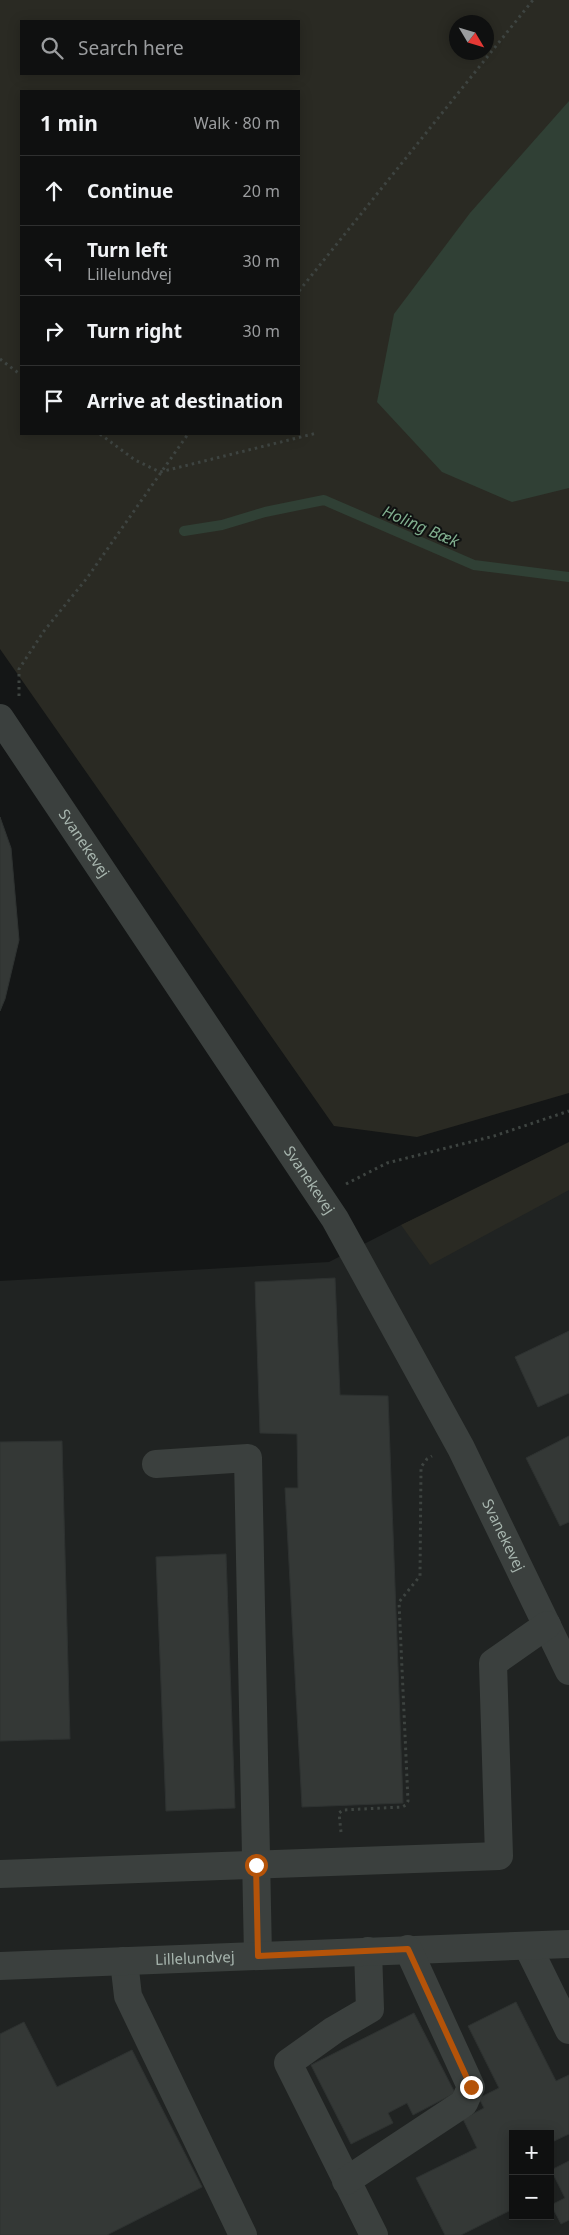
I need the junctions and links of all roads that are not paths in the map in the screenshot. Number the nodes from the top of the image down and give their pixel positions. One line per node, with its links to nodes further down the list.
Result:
1 (0, 718): 3 (street, Svanekevej)
2 (156, 1464): 5 (street)
3 (547, 1625): 4 (street, Svanekevej); 5 (street)
4 (569, 1671)
5 (256, 1865): 6 (street); 11 (street)
6 (0, 1874)
7 (569, 1944): 8 (street, Lillelundvej)
8 (528, 1947): 9 (street, Lillelundvej); 14 (street)
9 (408, 1949): 10 (street, Lillelundvej); 15 (street)
10 (368, 1951): 11 (street, Lillelundvej); 15 (street)
11 (258, 1956): 12 (street, Lillelundvej)
12 (124, 1961): 13 (street, Lillelundvej); 16 (street)
13 (0, 1966)
14 (569, 2030)
15 (346, 2181): 17 (street)
16 (243, 2235)
17 (374, 2235)

